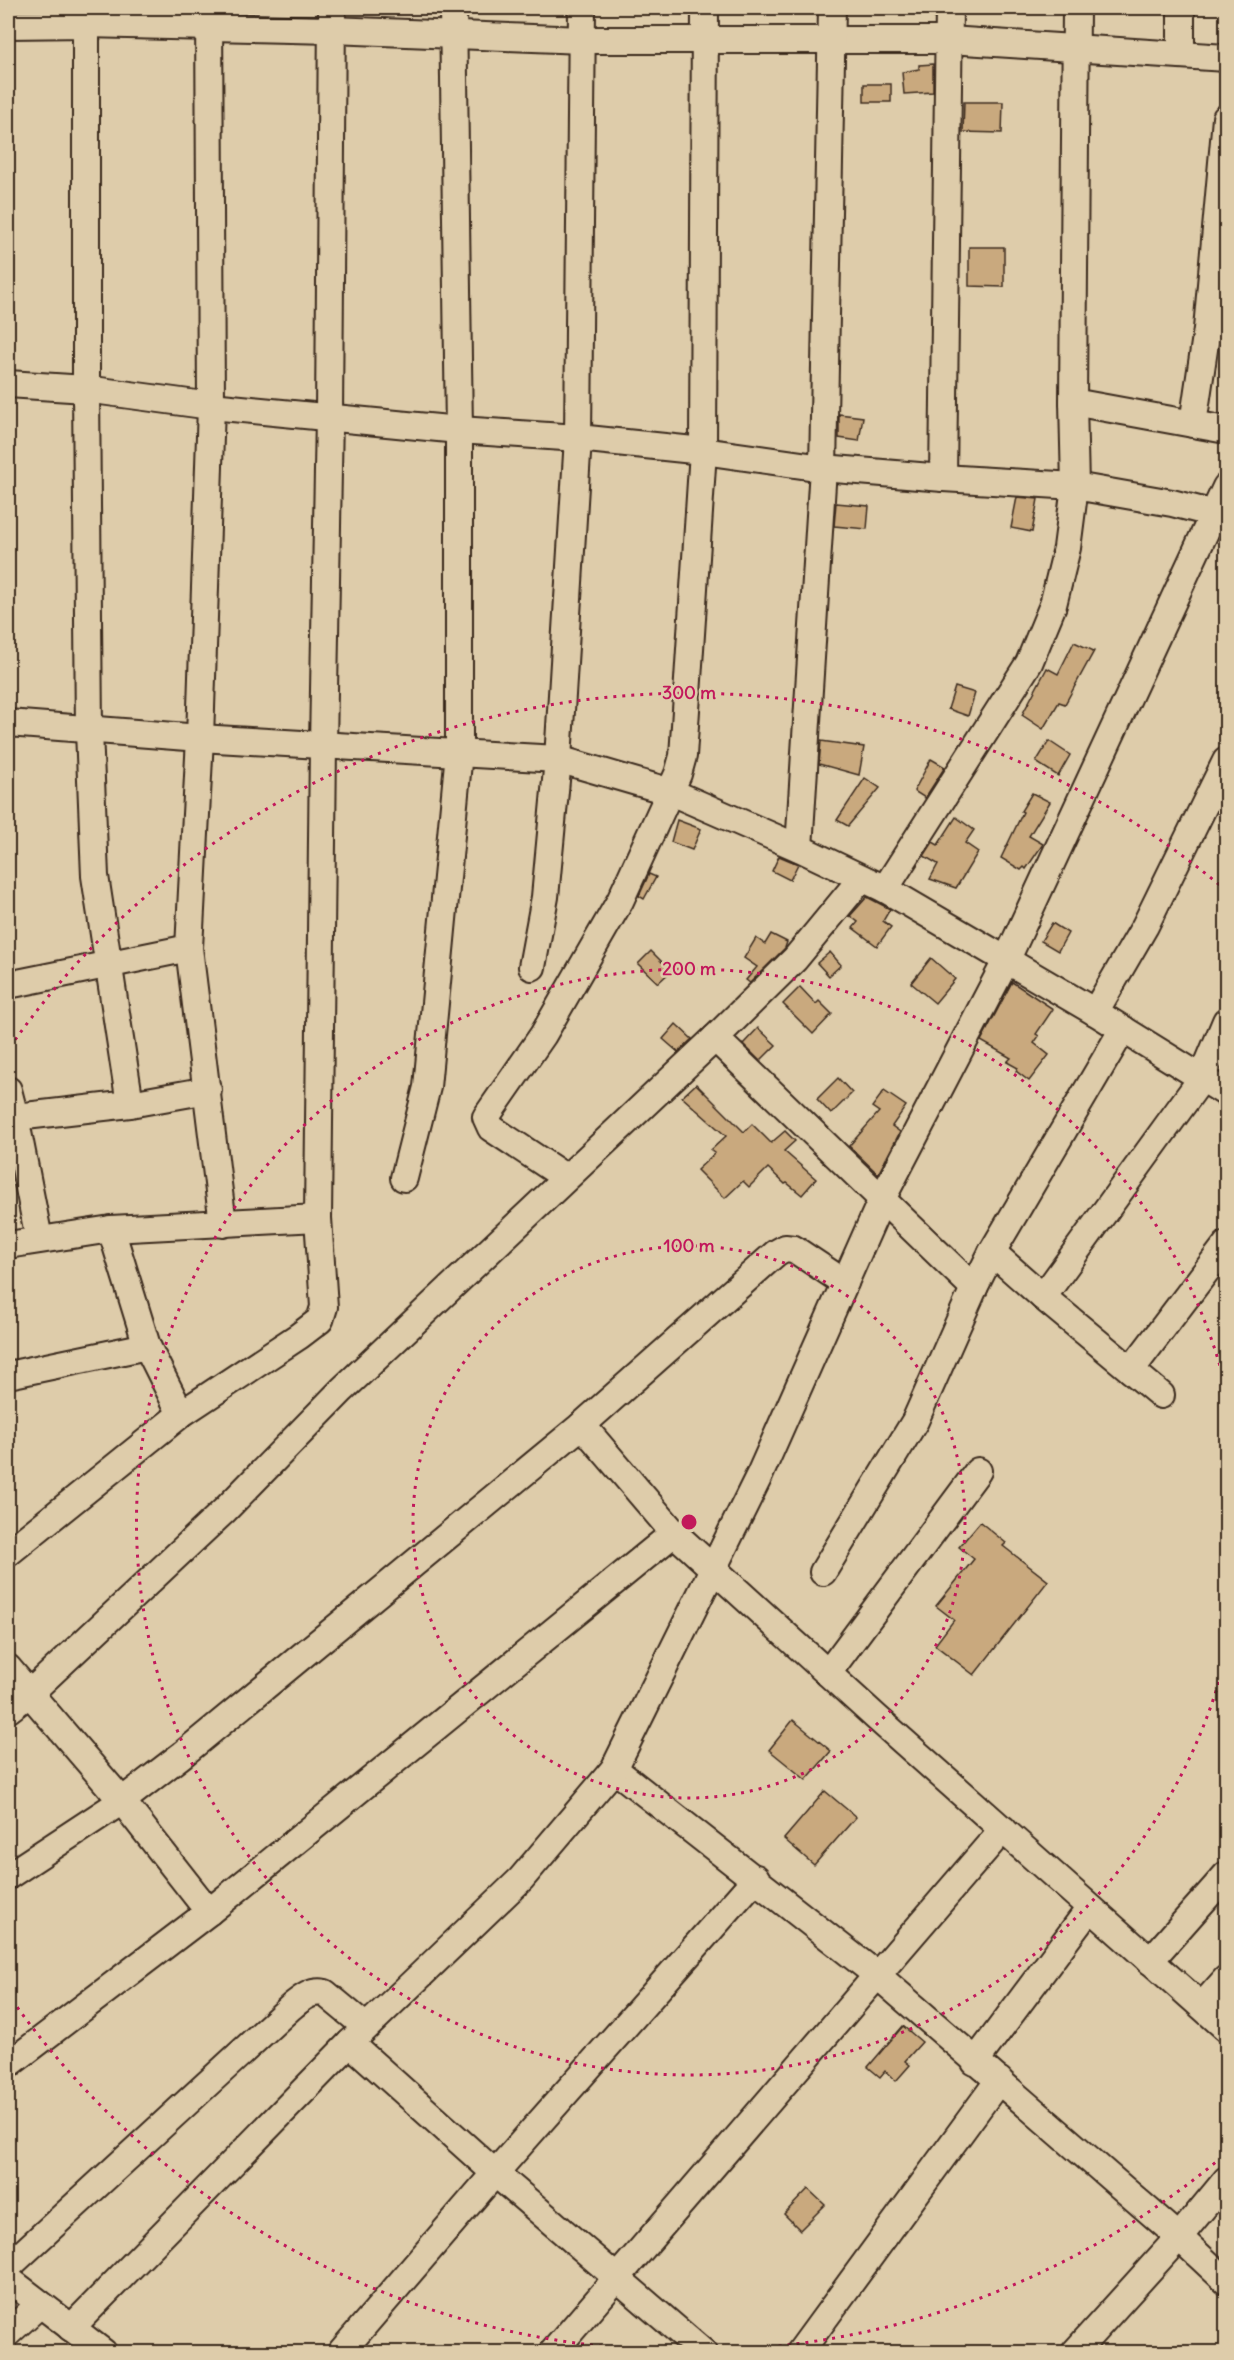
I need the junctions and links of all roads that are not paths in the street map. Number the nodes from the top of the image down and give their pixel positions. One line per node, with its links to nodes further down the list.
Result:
1 (453, 8): 12 (street)
2 (582, 8): 13 (street)
3 (705, 8): 14 (street)
4 (832, 8): 15 (street)
5 (949, 8): 16 (street)
6 (1076, 8): 17 (street)
7 (1181, 8): 18 (street)
8 (86, 16): 9 (street); 11 (street); 22 (street)
9 (209, 17): 10 (street); 24 (street)
10 (332, 19): 12 (street); 25 (street)
11 (8, 25)
12 (453, 33): 13 (street); 27 (street)
13 (583, 40): 14 (street); 29 (street)
14 (705, 40): 15 (street); 30 (street)
15 (833, 40): 16 (street); 31 (street)
16 (949, 40): 17 (street); 32 (street)
17 (1076, 49): 18 (street); 23 (street)
18 (1181, 55): 19 (street)
19 (1227, 58)
20 (1227, 118): 26 (street)
21 (8, 384): 22 (street)
22 (86, 389): 24 (street); 37 (street)
23 (1073, 402): 26 (street); 33 (street)
24 (211, 406): 25 (street); 38 (street)
25 (329, 416): 27 (street); 39 (street)
26 (1193, 424): 28 (street)
27 (459, 430): 29 (street); 40 (street)
28 (1227, 430)
29 (578, 438): 30 (street); 41 (street)
30 (703, 451): 31 (street); 43 (street)
31 (823, 468): 32 (street); 44 (street)
32 (943, 478): 33 (street)
33 (1075, 486): 35 (street); 46 (street)
34 (1227, 487): 35 (street)
35 (1215, 514): 48 (street)
36 (8, 723): 37 (street)
37 (89, 731): 38 (street); 49 (street)
38 (200, 738): 39 (street); 47 (street)
39 (323, 745): 40 (street); 65 (street)
40 (459, 752): 41 (street); 63 (street)
41 (558, 759): 43 (street); 50 (street)
42 (1227, 761): 52 (street)
43 (671, 792): 44 (street); 62 (street)
44 (799, 848): 45 (street)
45 (861, 879): 46 (street); 55 (street)
46 (885, 890): 48 (street)
47 (189, 948): 49 (street); 58 (street)
48 (1006, 960): 52 (street); 64 (street)
49 (108, 964): 51 (street); 60 (street)
50 (532, 967)
51 (8, 985)
52 (1095, 1012): 54 (street)
53 (1227, 1021): 56 (street)
54 (1123, 1029): 56 (street); 71 (street)
55 (715, 1038): 62 (street); 64 (street)
56 (1202, 1078): 59 (street); 74 (street)
57 (8, 1090): 61 (street)
58 (208, 1090): 60 (street); 66 (street)
59 (1227, 1093)
60 (130, 1104): 61 (street)
61 (11, 1117): 68 (street)
62 (565, 1177): 88 (street)
63 (404, 1178)
64 (882, 1199): 72 (street); 73 (street)
65 (318, 1218): 66 (street); 79 (street)
66 (223, 1224): 67 (street)
67 (111, 1229): 68 (street); 75 (street)
68 (39, 1239): 69 (street)
69 (8, 1245)
70 (1227, 1245): 76 (street)
71 (992, 1252): 73 (street); 74 (street)
72 (845, 1283): 80 (street); 84 (street)
73 (974, 1288): 85 (street)
74 (1043, 1297): 76 (street)
75 (147, 1346): 77 (street); 79 (street)
76 (1131, 1370): 78 (street)
77 (8, 1375)
78 (1161, 1395)
79 (181, 1414): 83 (street)
80 (582, 1425): 82 (street); 91 (street)
81 (978, 1471): 87 (street)
82 (674, 1533): 84 (street); 97 (street)
83 (8, 1553)
84 (713, 1568): 87 (street); 90 (street)
85 (823, 1572)
86 (8, 1668): 88 (street)
87 (828, 1673): 92 (street)
88 (30, 1693): 89 (street); 91 (street)
89 (8, 1710)
90 (614, 1769): 95 (street); 103 (street)
91 (122, 1801): 94 (street); 97 (street)
92 (1003, 1829): 96 (street); 99 (street)
93 (1227, 1875): 98 (street)
94 (8, 1876)
95 (756, 1878): 99 (street); 107 (street)
96 (1090, 1908): 98 (street); 104 (street)
97 (209, 1912): 105 (street)
98 (1150, 1962): 101 (street)
99 (877, 1975): 104 (street); 112 (street)
100 (1227, 1979): 101 (street)
101 (1202, 2006): 102 (street)
102 (1227, 2028)
103 (358, 2035): 107 (street); 110 (street); 115 (street)
104 (975, 2062): 106 (street)
105 (8, 2065)
106 (999, 2080): 109 (street); 121 (street)
107 (495, 2173): 112 (street); 118 (street)
108 (1227, 2180): 109 (street)
109 (1179, 2237): 113 (street); 122 (street)
110 (8, 2267)
111 (8, 2279): 114 (street)
112 (618, 2280): 119 (street); 120 (street)
113 (1227, 2281)
114 (40, 2304): 115 (street); 116 (street)
115 (71, 2328): 117 (street)
116 (8, 2333)
117 (103, 2352)
118 (341, 2352)
119 (553, 2352)
120 (703, 2352)
121 (800, 2352)
122 (1075, 2352)

